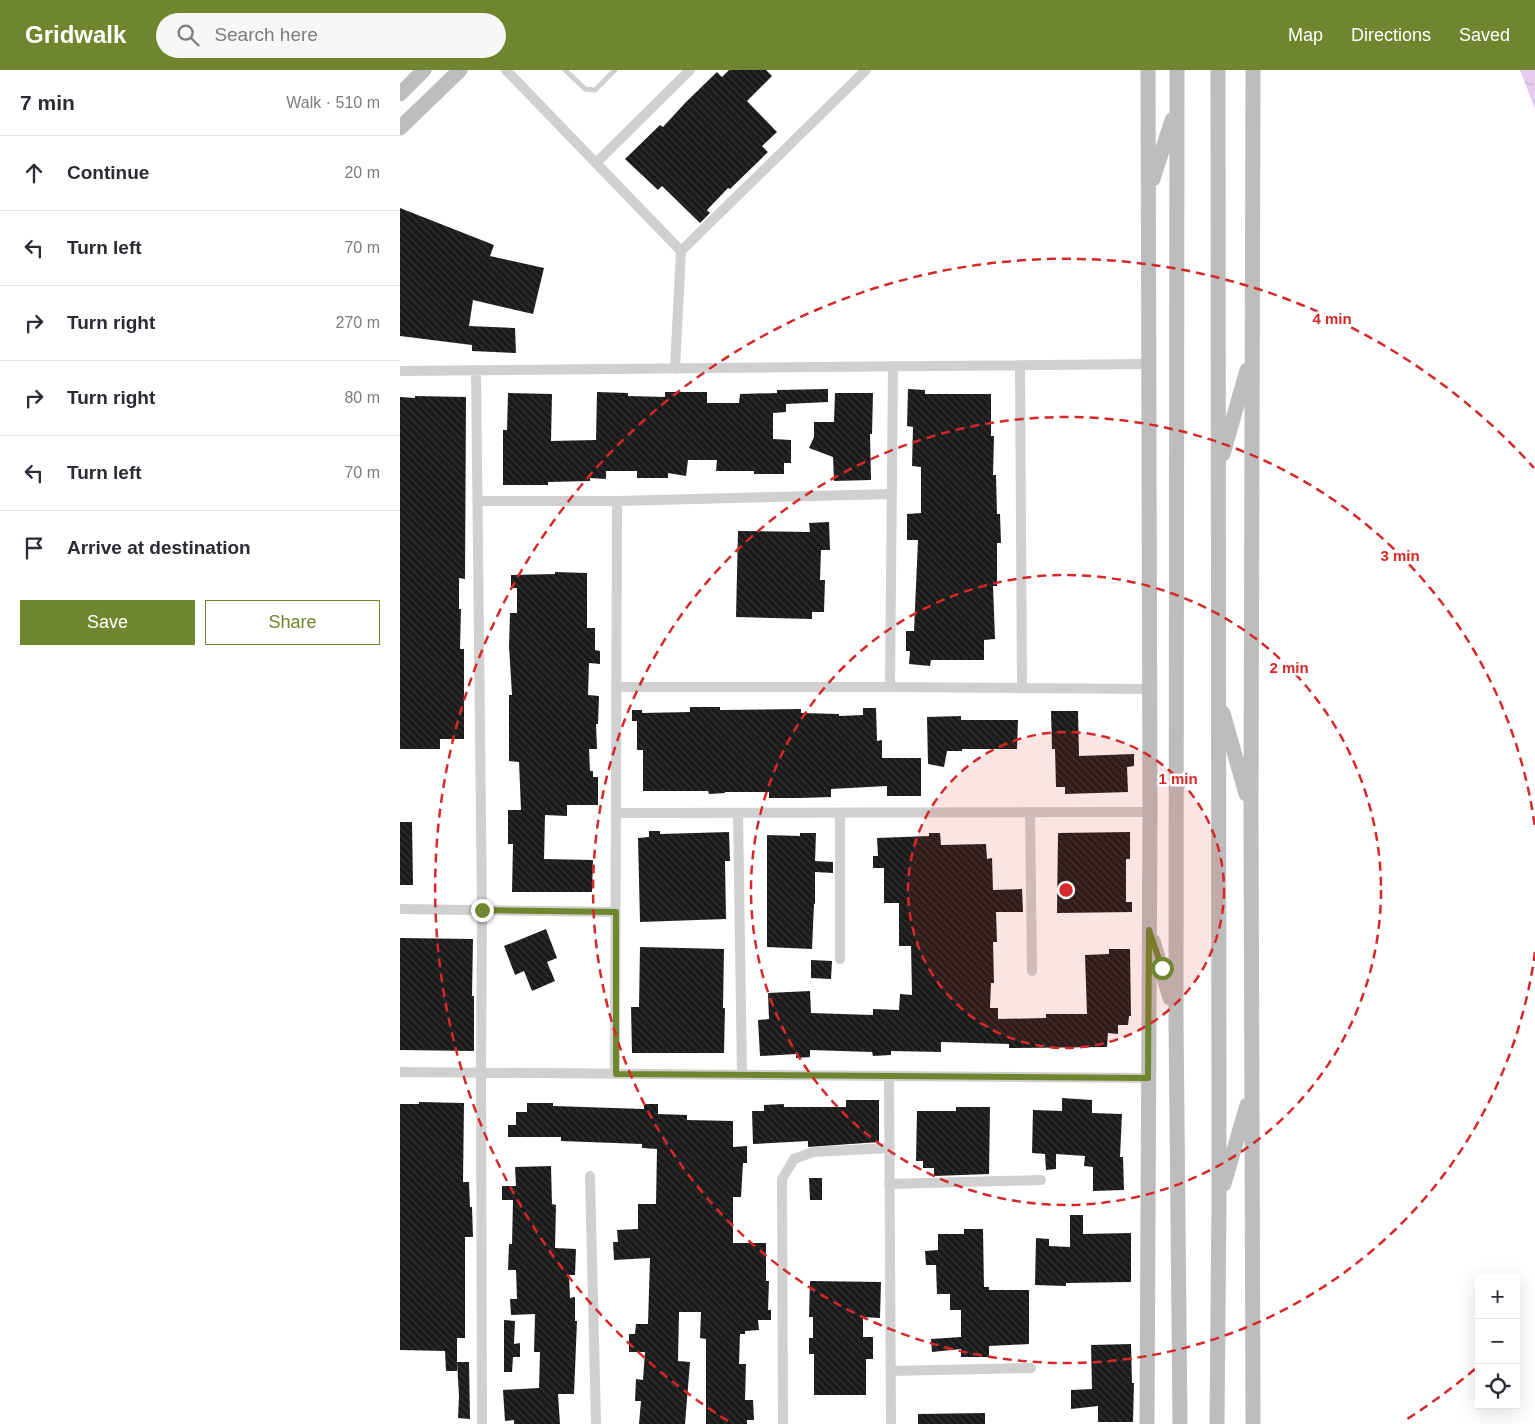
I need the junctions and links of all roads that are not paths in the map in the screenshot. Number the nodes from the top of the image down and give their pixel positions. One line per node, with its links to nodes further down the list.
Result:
1 (424, 70): 12 (main road)
2 (460, 70): 14 (main road)
3 (506, 70): 15 (street)
4 (565, 70): 5 (lane)
5 (614, 70)
6 (690, 70): 15 (street)
7 (866, 70): 17 (street)
8 (1148, 70): 16 (main road)
9 (1177, 70): 13 (main road)
10 (1218, 70): 25 (main road)
11 (1253, 71): 18 (main road)
12 (400, 94)
13 (1177, 105): 16 (main road); 46 (main road)
14 (400, 128)
15 (597, 162): 17 (street)
16 (1149, 192): 19 (main road)
17 (681, 251): 22 (street)
18 (1252, 350): 25 (main road); 37 (main road)
19 (1149, 364): 20 (street); 32 (main road)
20 (1020, 365): 21 (street); 31 (street)
21 (893, 366): 22 (street); 26 (street)
22 (675, 369): 23 (street)
23 (476, 370): 24 (street); 27 (street)
24 (400, 371)
25 (1218, 472): 33 (main road)
26 (892, 494): 28 (street); 30 (street)
27 (478, 501): 28 (street); 41 (street)
28 (617, 501): 29 (street)
29 (616, 687): 30 (street); 38 (street)
30 (890, 687): 31 (street)
31 (1022, 687): 32 (street)
32 (1150, 689): 36 (main road)
33 (1218, 695): 37 (main road); 58 (main road)
34 (840, 812): 35 (street); 39 (street); 44 (street)
35 (1030, 812): 36 (street); 45 (street)
36 (1150, 812): 43 (main road)
37 (1251, 812): 53 (main road)
38 (616, 813): 39 (street); 42 (street)
39 (738, 813): 50 (street)
40 (400, 909): 41 (street)
41 (482, 910): 42 (street); 48 (street)
42 (616, 912): 49 (street)
43 (1149, 930): 46 (main road); 52 (main road)
44 (840, 960)
45 (1032, 971)
46 (1176, 1018): 66 (main road)
47 (400, 1072): 48 (street)
48 (480, 1074): 49 (street); 61 (street)
49 (616, 1074): 50 (street)
50 (742, 1075): 51 (street)
51 (888, 1076): 52 (street); 54 (street)
52 (1148, 1078): 65 (main road)
53 (1252, 1088): 58 (main road); 68 (main road)
54 (889, 1148): 57 (street); 63 (street)
55 (590, 1176): 62 (street)
56 (1041, 1180): 57 (street)
57 (889, 1184): 60 (street)
58 (1219, 1200): 67 (main road)
59 (1030, 1368): 60 (street)
60 (891, 1371): 64 (street)
61 (482, 1424)
62 (596, 1424)
63 (783, 1424)
64 (891, 1424)
65 (1147, 1424)
66 (1180, 1424)
67 (1217, 1424)
68 (1253, 1424)

